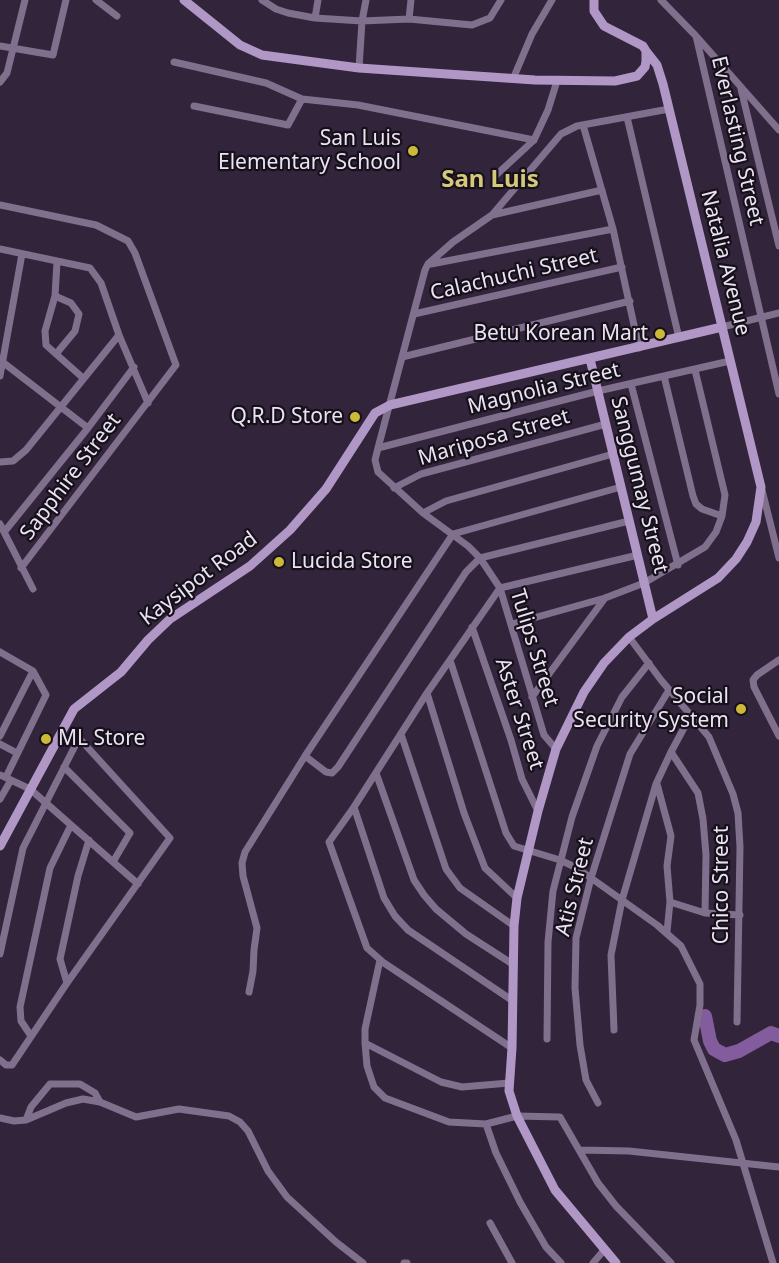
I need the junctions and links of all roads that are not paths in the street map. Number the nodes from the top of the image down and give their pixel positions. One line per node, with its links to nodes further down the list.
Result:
1 (25, 0): 19 (street)
2 (66, 0): 19 (street)
3 (96, 0): 13 (street)
4 (184, 0): 22 (street)
5 (318, 0): 14 (street)
6 (366, 0): 16 (street)
7 (411, 0): 15 (street)
8 (501, 0): 15 (street)
9 (552, 0): 23 (street)
10 (594, 0): 20 (street)
11 (661, 0): 17 (street)
12 (265, 1): 14 (street)
13 (117, 16)
14 (315, 18): 16 (street)
15 (409, 19): 16 (street)
16 (362, 21): 22 (street)
17 (696, 36): 26 (street); 49 (street, Everlasting Street)
18 (0, 46): 19 (street)
19 (13, 49): 25 (street)
20 (646, 51): 24 (street); 29 (street, Natalia Avenue)
21 (174, 62): 27 (street)
22 (359, 68): 23 (street)
23 (513, 79): 24 (street)
24 (557, 81): 33 (street)
25 (0, 82)
26 (741, 87): 32 (street); 39 (street)
27 (302, 99): 28 (street); 33 (street)
28 (194, 106)
29 (669, 109): 30 (street); 50 (street, Natalia Avenue)
30 (627, 117): 31 (street); 52 (street)
31 (583, 125): 35 (street); 37 (street)
32 (779, 130)
33 (534, 140): 34 (street)
34 (494, 177)
35 (602, 190): 37 (street); 38 (street)
36 (0, 205): 67 (street, Sapphire Street)
37 (492, 215): 43 (street)
38 (613, 229): 43 (street); 44 (street)
39 (779, 246)
40 (0, 249): 41 (street)
41 (22, 254): 42 (street); 57 (street)
42 (57, 262): 45 (street); 51 (street)
43 (428, 264): 48 (street)
44 (622, 267): 46 (street); 48 (street, Calachuchi Street)
45 (55, 296): 54 (street); 54 (street)
46 (630, 301): 53 (street); 55 (street)
47 (779, 313): 49 (street)
48 (414, 314): 55 (street)
49 (760, 317): 50 (street); 66 (street, Everlasting Street)
50 (722, 327): 52 (street); 58 (street, Natalia Avenue)
51 (119, 335): 59 (street); 63 (street)
52 (679, 338): 53 (street)
53 (639, 348): 56 (street)
54 (56, 354): 63 (street)
55 (402, 357): 68 (street)
56 (590, 359): 65 (street, Sanggumay Street); 68 (street)
57 (1, 360): 61 (street); 69 (street)
58 (730, 361): 60 (street, Magnolia Street); 76 (street, Natalia Avenue)
59 (134, 367): 67 (street); 71 (street)
60 (695, 370): 62 (street, Magnolia Street); 79 (street)
61 (0, 376)
62 (664, 376): 64 (street, Magnolia Street); 79 (street)
63 (83, 378): 69 (street)
64 (631, 384): 65 (street, Magnolia Street); 86 (street)
65 (598, 391): 70 (street, Sanggumay Street); 72 (street, Magnolia Street)
66 (779, 394)
67 (148, 403): 87 (street, Sapphire Street)
68 (390, 405): 72 (street); 117 (street, Kaysipot Road)
69 (62, 406): 71 (street); 74 (street)
70 (606, 424): 73 (street, Sanggumay Street); 77 (street, Mariposa Street)
71 (88, 428): 81 (street)
72 (378, 448): 77 (street, Tulips Street)
73 (613, 454): 75 (street, Sanggumay Street); 78 (street)
74 (0, 462)
75 (621, 487): 80 (street, Sanggumay Street); 82 (street)
76 (761, 487): 85 (street); 92 (street)
77 (394, 488): 78 (street, Tulips Street)
78 (423, 513): 82 (street, Tulips Street)
79 (722, 516): 86 (street)
80 (629, 521): 83 (street, Sanggumay Street); 84 (street)
81 (2, 527): 87 (street, Sapphire Street)
82 (453, 534): 84 (street, Tulips Street); 112 (street)
83 (638, 555): 88 (street, Sanggumay Street); 89 (street)
84 (480, 558): 89 (street, Tulips Street); 112 (street)
85 (779, 558)
86 (678, 565): 88 (street)
87 (21, 568): 90 (street)
88 (644, 583): 91 (street); 92 (street, Sanggumay Street)
89 (500, 588): 93 (street, Tulips Street); 94 (street)
90 (33, 589)
91 (605, 598): 93 (street); 103 (street)
92 (653, 619): 95 (street)
93 (512, 624): 103 (street, Tulips Street)
94 (472, 627): 97 (street); 121 (street, Aster Street)
95 (629, 637): 99 (street, Chico Street); 109 (street)
96 (0, 652): 100 (street)
97 (450, 660): 102 (street); 125 (street)
98 (779, 660): 107 (street)
99 (649, 663): 101 (street, Chico Street); 126 (street)
100 (33, 671): 106 (street); 111 (street)
101 (669, 690): 104 (street, Chico Street); 128 (street, Atis Street)
102 (427, 693): 105 (street); 130 (street)
103 (532, 697): 109 (street, Tulips Street)
104 (691, 715): 110 (street); 134 (street, Chico Street)
105 (401, 734): 114 (street); 135 (street)
106 (0, 736)
107 (779, 736)
108 (0, 744): 111 (street)
109 (556, 749): 121 (street)
110 (670, 752): 116 (street); 133 (street)
111 (17, 753): 115 (street)
112 (305, 756): 141 (street)
113 (64, 767): 119 (street); 127 (street); 129 (street)
114 (376, 773): 120 (street); 139 (street)
115 (6, 777): 117 (street); 118 (street)
116 (656, 784): 131 (street); 132 (street)
117 (30, 789): 119 (street); 124 (street, Kaysipot Road)
118 (0, 800)
119 (45, 802): 122 (street); 137 (street)
120 (354, 807): 138 (street); 142 (street)
121 (538, 811): 125 (street)
122 (71, 825): 123 (street); 145 (street)
123 (89, 840): 127 (street); 140 (street)
124 (0, 846)
125 (528, 851): 126 (street); 130 (street)
126 (560, 860): 128 (street); 146 (street)
127 (112, 862): 129 (street)
128 (591, 878): 131 (street); 152 (street, Atis Street)
129 (138, 884): 140 (street)
130 (517, 898): 135 (street)
131 (622, 900): 136 (street); 144 (street)
132 (670, 902): 133 (street); 136 (street)
133 (705, 913): 134 (street)
134 (740, 915): 143 (street, Chico Street)
135 (514, 926): 139 (street)
136 (667, 932): 158 (street)
137 (0, 954)
138 (380, 960): 147 (street); 148 (street)
139 (514, 965): 142 (street)
140 (67, 983): 145 (street)
141 (249, 992)
142 (513, 1001): 148 (street)
143 (737, 1022)
144 (614, 1030)
145 (31, 1036): 149 (street)
146 (547, 1039)
147 (365, 1043): 150 (street); 156 (street)
148 (512, 1048): 150 (street)
149 (0, 1060)
150 (509, 1083): 153 (street)
151 (100, 1102): 155 (street); 155 (street); 162 (street)
152 (598, 1103)
153 (517, 1116): 156 (street); 157 (street); 161 (street)
154 (0, 1118): 155 (street)
155 (26, 1120)
156 (486, 1124): 164 (street)
157 (580, 1150): 158 (street); 167 (street)
158 (743, 1163): 159 (street); 168 (street)
159 (779, 1167)
160 (490, 1223): 163 (street)
161 (605, 1250): 165 (street); 166 (street)
162 (363, 1263)
163 (512, 1263)
164 (561, 1263)
165 (593, 1263)
166 (616, 1263)
167 (672, 1263)
168 (773, 1263)

